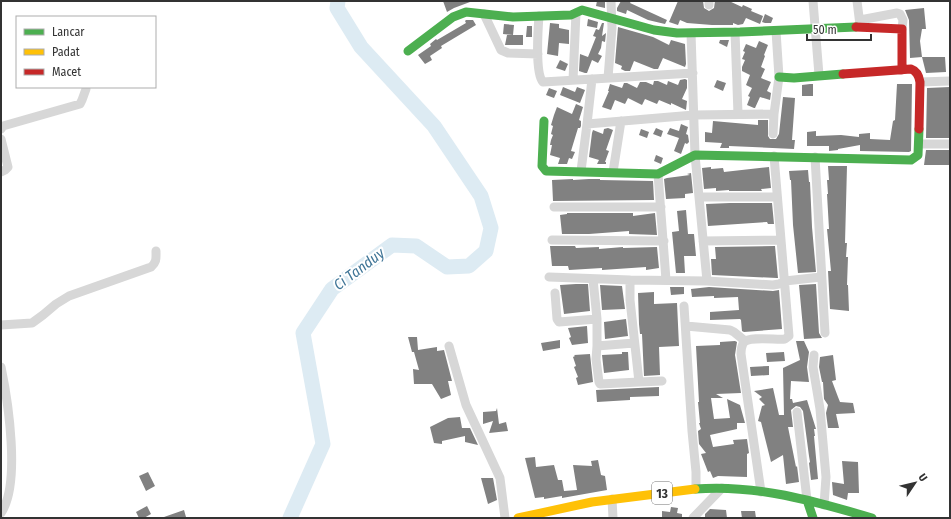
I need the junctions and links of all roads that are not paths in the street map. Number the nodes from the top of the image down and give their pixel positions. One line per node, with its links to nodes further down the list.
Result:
1 (611, 1): 7 (street)
2 (813, 1): 9 (street)
3 (857, 1): 8 (street)
4 (576, 13): 6 (main road); 7 (main road); 22 (street)
5 (484, 14): 6 (main road); 14 (main road); 15 (street)
6 (539, 16): 15 (street)
7 (611, 17): 13 (main road); 20 (street)
8 (860, 24): 9 (main road); 10 (main road); 10 (street)
9 (815, 29): 11 (main road); 18 (street)
10 (902, 29): 16 (main road)
11 (776, 31): 12 (main road); 19 (street)
12 (735, 32): 13 (main road); 26 (street)
13 (692, 33): 17 (street)
14 (408, 51)
15 (538, 54): 22 (street)
16 (902, 70): 18 (main road); 24 (main road)
17 (693, 73): 20 (street); 28 (street)
18 (819, 75): 19 (main road)
19 (779, 77): 27 (street)
20 (608, 78): 21 (street)
21 (592, 79): 22 (street); 31 (street)
22 (573, 80)
23 (950, 81): 24 (street)
24 (920, 82): 35 (main road)
25 (86, 89): 32 (street)
26 (738, 114): 27 (street); 28 (street)
27 (774, 114): 33 (street)
28 (694, 115): 30 (street); 37 (street)
29 (544, 121): 40 (main road)
30 (621, 121): 31 (street); 42 (street)
31 (587, 124): 40 (street)
32 (1, 129)
33 (773, 134)
34 (1, 139): 41 (street)
35 (919, 144): 36 (street); 39 (main road)
36 (950, 144)
37 (695, 155): 38 (main road); 43 (main road); 44 (street)
38 (774, 156): 39 (main road); 45 (street)
39 (815, 157): 54 (street)
40 (582, 171): 42 (main road)
41 (1, 172)
42 (613, 172): 43 (main road)
43 (658, 174): 47 (street)
44 (700, 197): 45 (street); 51 (street)
45 (777, 197): 49 (street)
46 (554, 207): 47 (street)
47 (661, 207): 50 (street)
48 (552, 240): 50 (street)
49 (780, 240): 51 (street); 59 (street)
50 (664, 241): 57 (street)
51 (703, 241): 58 (street)
52 (156, 251): 63 (street)
53 (548, 276): 55 (street)
54 (821, 277): 59 (street); 65 (street)
55 (594, 279): 56 (street); 62 (street)
56 (630, 280): 57 (street); 67 (street)
57 (666, 280): 58 (street)
58 (706, 281): 59 (street)
59 (785, 281): 66 (street)
60 (555, 292): 62 (street)
61 (684, 306): 64 (street)
62 (597, 319): 69 (street)
63 (1, 325)
64 (686, 326): 66 (street); 76 (street)
65 (825, 333)
66 (745, 342): 77 (street)
67 (634, 343): 69 (street); 73 (street)
68 (449, 346): 82 (street)
69 (597, 346): 73 (street)
70 (814, 355): 80 (street)
71 (1, 367): 81 (street)
72 (662, 381): 73 (street)
73 (639, 382)
74 (797, 412): 79 (street)
75 (722, 488): 76 (main road, 13); 77 (main road, 13); 85 (street)
76 (696, 489): 78 (main road, 13)
77 (762, 492): 79 (main road, 13)
78 (612, 499): 83 (main road, 13); 84 (street)
79 (807, 500): 80 (main road, 13); 86 (main road)
80 (824, 505): 87 (main road, 13)
81 (1, 513)
82 (505, 518)
83 (518, 518)
84 (613, 518)
85 (693, 518)
86 (814, 518)
87 (872, 518)

